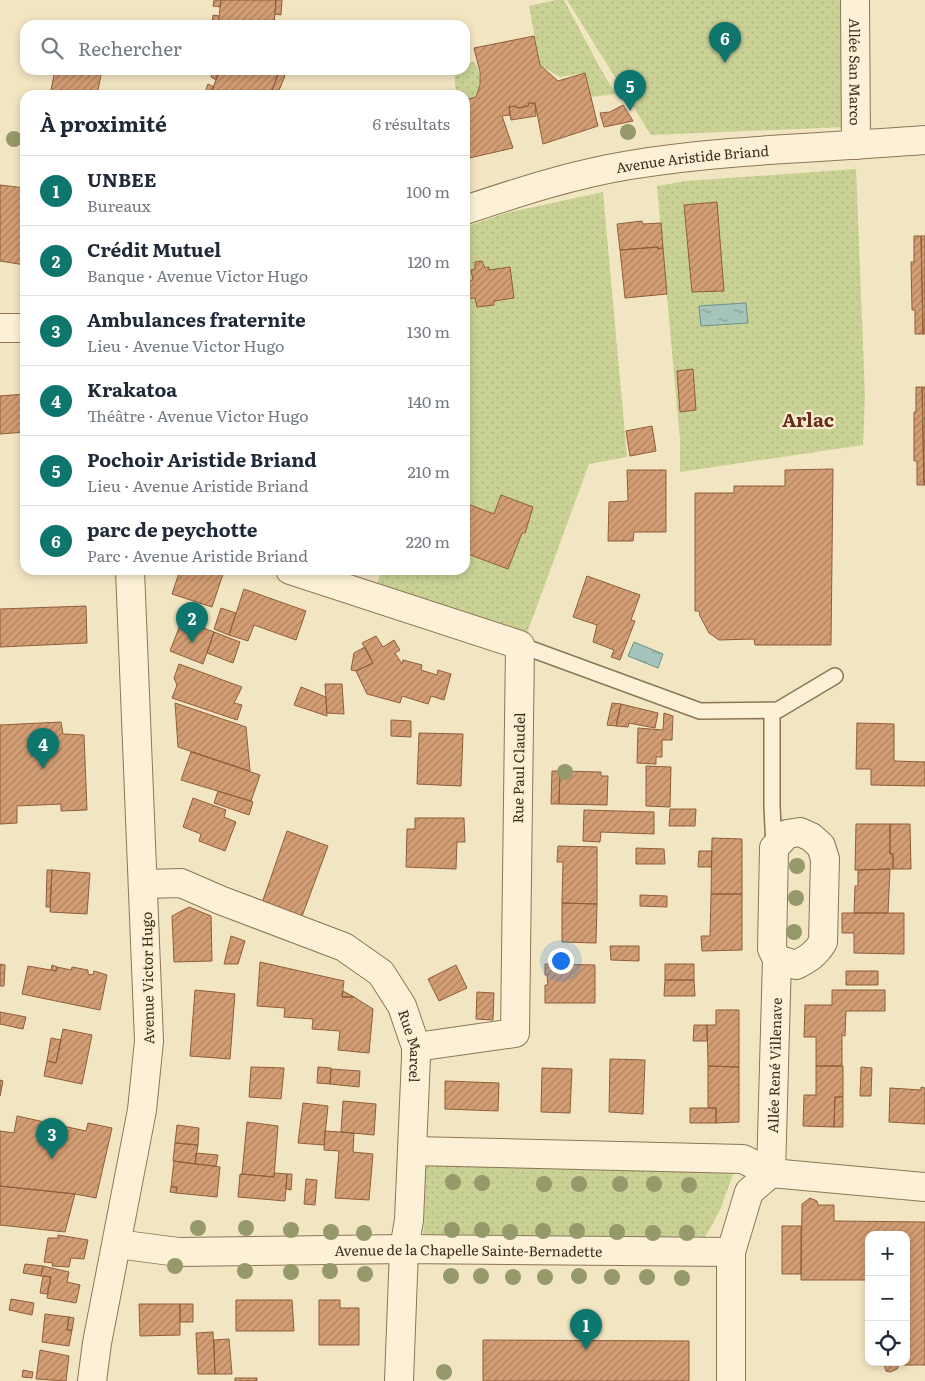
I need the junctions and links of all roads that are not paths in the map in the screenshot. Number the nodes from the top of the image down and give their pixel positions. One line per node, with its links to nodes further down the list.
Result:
1 (855, 0): 3 (street, Allée San Marco)
2 (925, 140): 3 (street, Avenue Aristide Briand)
3 (856, 146): 4 (street, Avenue Aristide Briand)
4 (470, 208)
5 (0, 328): 6 (street)
6 (20, 328)
7 (130, 575): 13 (street, Avenue Victor Hugo)
8 (306, 575): 9 (street)
9 (520, 644): 11 (lane); 15 (street, Rue Paul Claudel)
10 (835, 676): 11 (lane)
11 (772, 710): 12 (lane)
12 (774, 848): 14 (street, Allée René Villenave); 14 (street)
13 (144, 884): 15 (street, Rue Marcel); 19 (street, Avenue Victor Hugo)
14 (777, 959): 17 (street, Allée René Villenave)
15 (416, 1047): 16 (street, Rue Marcel)
16 (413, 1151): 17 (street); 20 (street, Rue Marcel)
17 (771, 1173): 18 (street); 21 (street)
18 (925, 1186)
19 (117, 1244): 20 (street, Avenue de la Chapelle Sainte-Bernadette); 22 (street, Avenue Victor Hugo)
20 (404, 1249): 21 (street, Avenue de la Chapelle Sainte-Bernadette); 23 (street, Rue Marcel)
21 (731, 1252): 24 (street)
22 (92, 1381)
23 (398, 1381)
24 (731, 1381)

